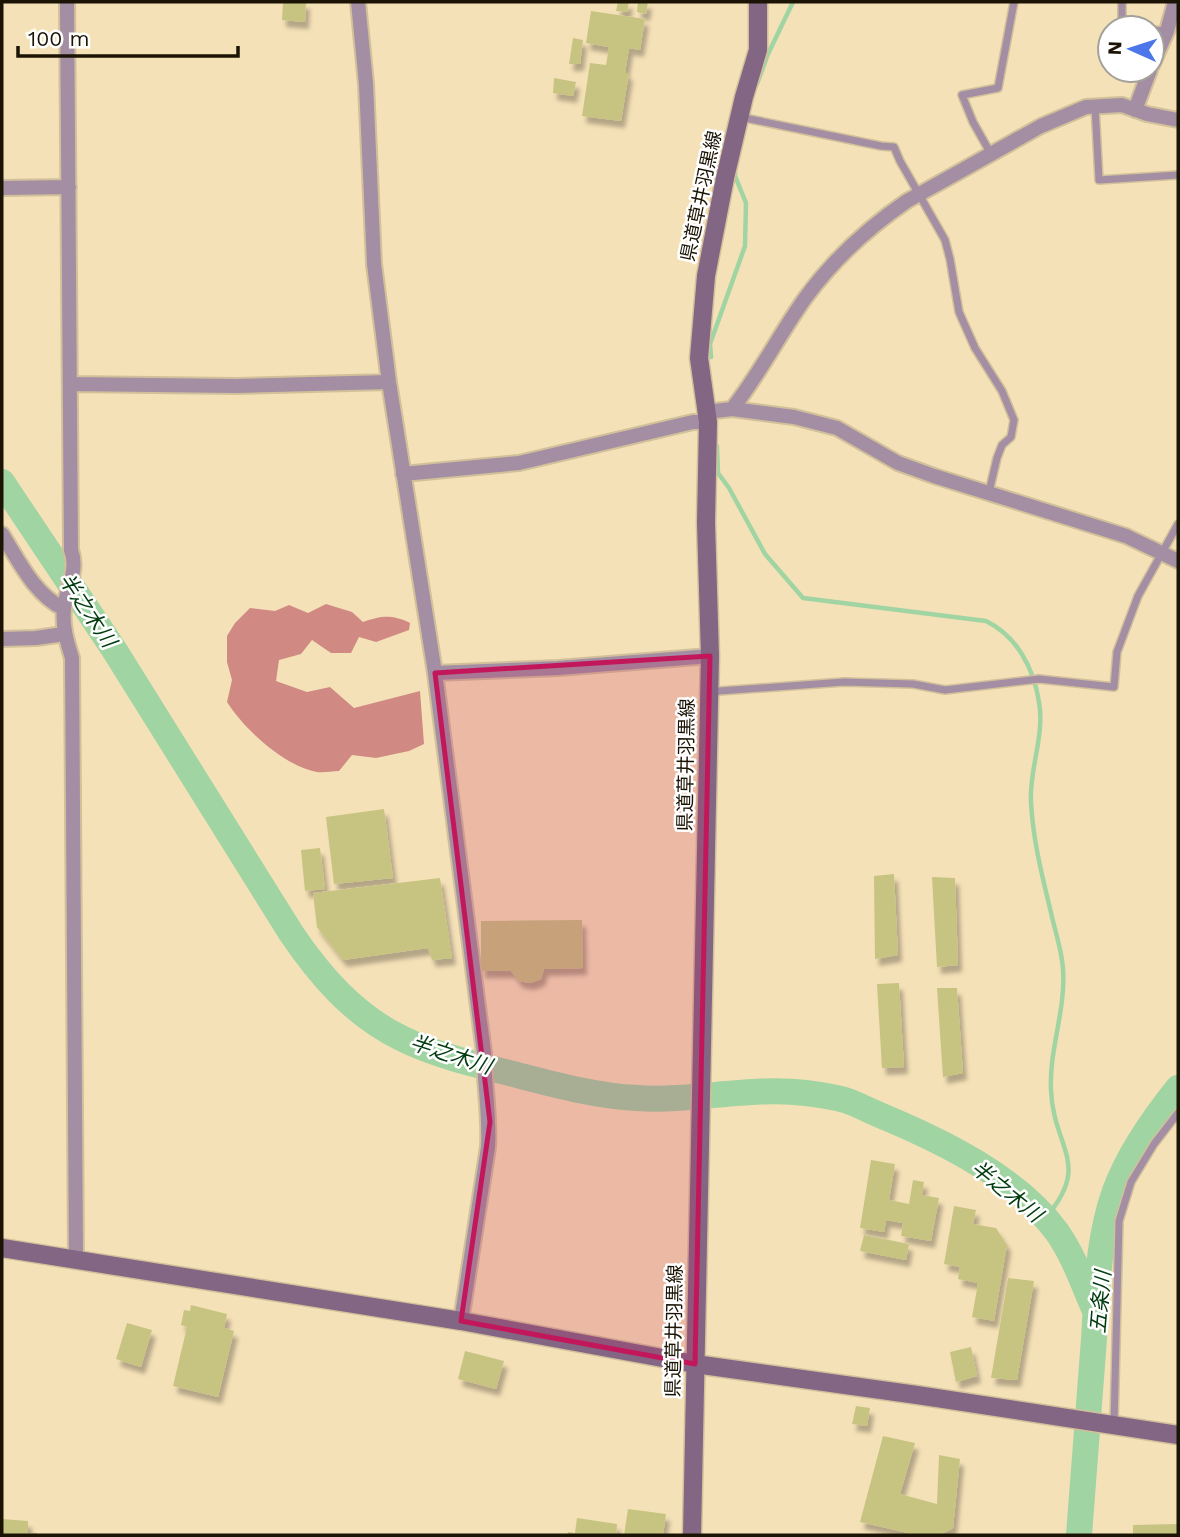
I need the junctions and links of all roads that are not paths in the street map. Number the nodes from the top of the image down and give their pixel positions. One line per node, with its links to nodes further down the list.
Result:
1 (67, 2): 14 (street)
2 (358, 2): 17 (street)
3 (758, 2): 10 (main road, 県道草井羽黒線)
4 (1014, 2): 12 (lane)
5 (1175, 2): 6 (street)
6 (1166, 19)
7 (1144, 84): 9 (street)
8 (1096, 106): 9 (street); 12 (street); 13 (lane)
9 (1135, 110): 11 (street)
10 (740, 117): 16 (lane); 20 (main road, 県道草井羽黒線)
11 (1178, 120)
12 (990, 154): 16 (street)
13 (1178, 175)
14 (69, 187): 15 (street); 18 (street)
15 (2, 188)
16 (919, 195): 19 (street); 22 (lane)
17 (389, 382): 18 (street); 21 (street)
18 (71, 384): 27 (street)
19 (732, 409): 20 (street); 22 (street)
20 (707, 417): 21 (street); 30 (main road, 県道草井羽黒線)
21 (402, 474): 31 (street)
22 (989, 492): 25 (street)
23 (1178, 524): 25 (lane)
24 (2, 534): 27 (street)
25 (1161, 552): 26 (street); 32 (lane)
26 (1178, 561)
27 (64, 609): 28 (street)
28 (64, 634): 29 (street); 35 (street)
29 (2, 639)
30 (710, 656): 31 (street); 32 (main road, 県道草井羽黒線)
31 (435, 673): 36 (street)
32 (705, 701): 37 (main road, 県道草井羽黒線)
33 (1178, 1113): 38 (lane)
34 (2, 1248): 35 (main road)
35 (76, 1259): 36 (main road)
36 (460, 1321): 37 (main road)
37 (695, 1364): 38 (main road); 40 (main road, 県道草井羽黒線)
38 (1114, 1425): 39 (main road)
39 (1178, 1435)
40 (692, 1535)

